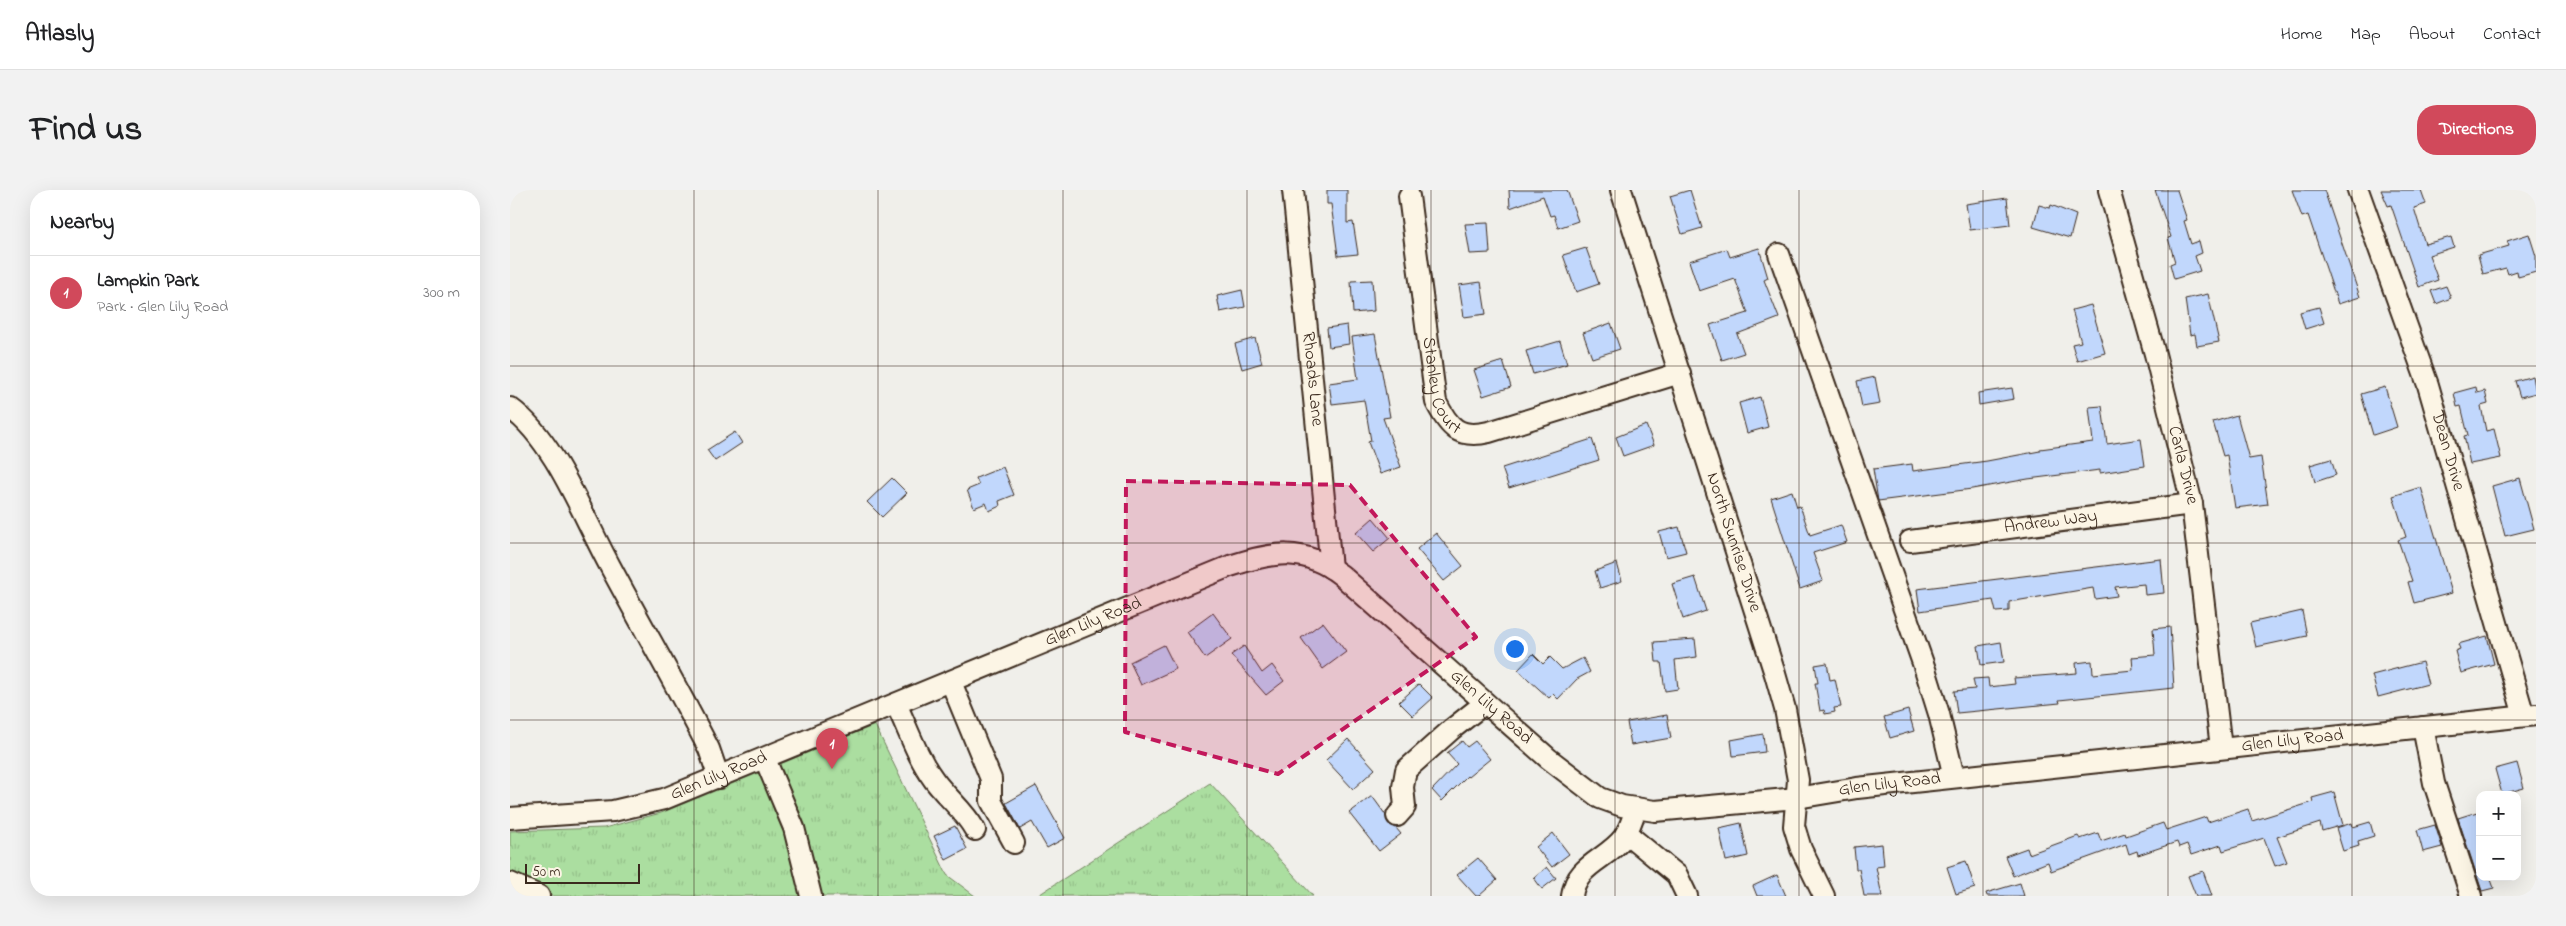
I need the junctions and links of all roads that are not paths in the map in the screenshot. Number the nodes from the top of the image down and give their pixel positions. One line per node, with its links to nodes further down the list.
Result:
1 (1293, 190): 11 (street, Rhoads Lane)
2 (1621, 190): 7 (street, North Sunrise Drive)
3 (2109, 190): 9 (street, Carla Drive)
4 (2358, 190): 15 (street, Dean Drive)
5 (1409, 196): 7 (street, Stanley Court)
6 (1779, 254): 19 (street)
7 (1680, 373): 21 (street, North Sunrise Drive)
8 (510, 408): 20 (street)
9 (2192, 504): 10 (street, Andrew Way); 17 (street, Carla Drive)
10 (1910, 541)
11 (1331, 568): 12 (street, Glen Lily Road); 13 (street, Glen Lily Road)
12 (951, 682): 14 (street, Glen Lily Road); 27 (street)
13 (1485, 703): 22 (street, Glen Lily Road); 23 (street)
14 (896, 704): 18 (street, Glen Lily Road); 25 (street)
15 (2530, 716): 16 (street, Glen Lily Road)
16 (2423, 727): 17 (street, Glen Lily Road); 34 (street)
17 (2222, 748): 19 (street, Glen Lily Road)
18 (765, 759): 20 (street, Glen Lily Road); 30 (street)
19 (1954, 777): 21 (street, Glen Lily Road)
20 (719, 778): 24 (street, Glen Lily Road)
21 (1797, 798): 22 (street, Glen Lily Road); 33 (street, North Sunrise Drive)
22 (1636, 808): 26 (street)
23 (1397, 816)
24 (510, 818)
25 (974, 830)
26 (1626, 833): 31 (street); 32 (street)
27 (1014, 843)
28 (510, 883): 29 (street)
29 (539, 896)
30 (811, 896)
31 (1572, 896)
32 (1687, 896)
33 (1824, 896)
34 (2471, 896)

